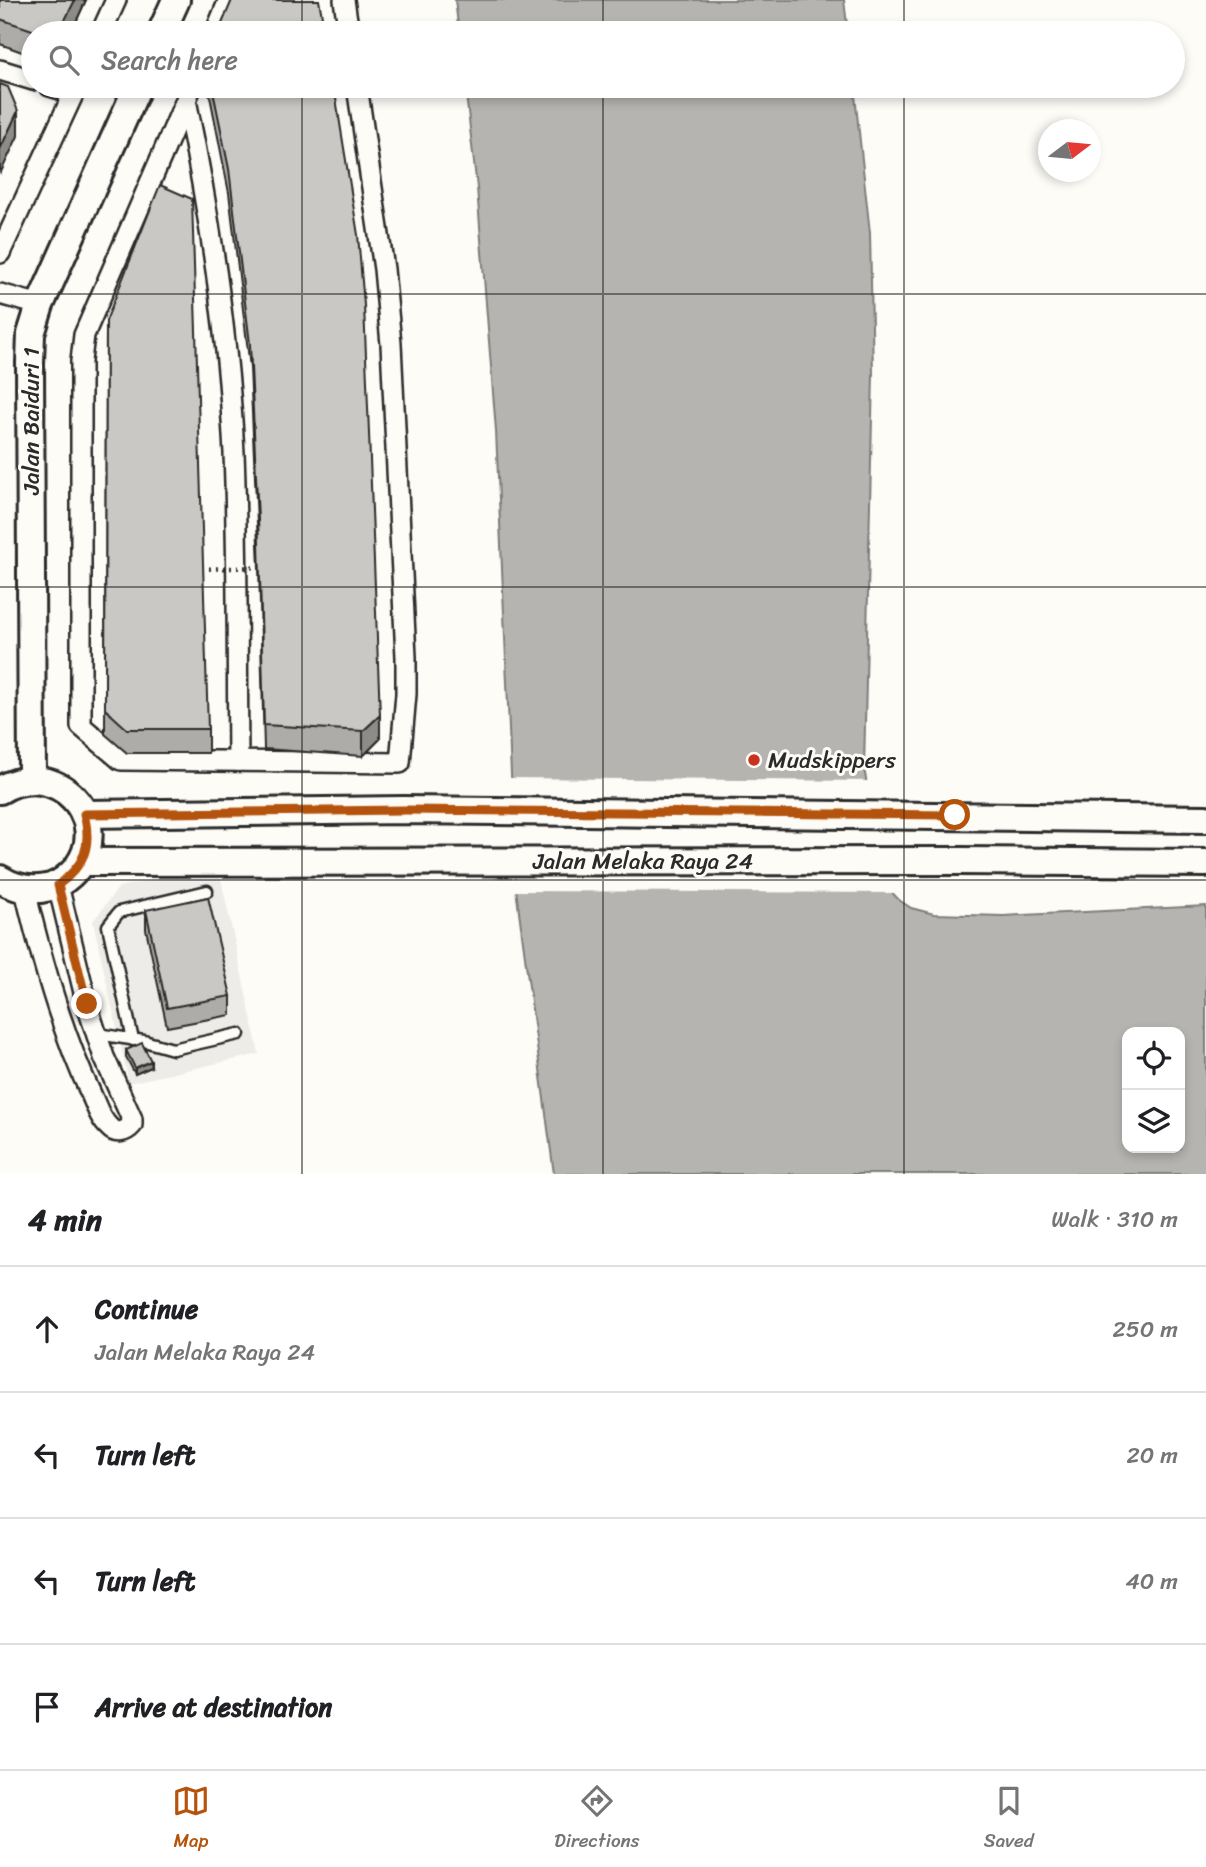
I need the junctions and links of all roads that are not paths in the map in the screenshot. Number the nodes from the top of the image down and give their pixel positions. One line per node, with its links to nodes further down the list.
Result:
1 (116, 0): 5 (street)
2 (176, 0): 6 (street)
3 (229, 0): 7 (street)
4 (344, 0): 8 (street)
5 (106, 21)
6 (166, 21)
7 (220, 21)
8 (347, 21)
9 (0, 70): 10 (street)
10 (21, 76)
11 (71, 98): 16 (street)
12 (133, 98): 18 (street, Jalan Baiduri 1)
13 (187, 98): 19 (street)
14 (190, 98): 19 (street)
15 (358, 98): 19 (street)
16 (0, 253)
17 (0, 295): 18 (street)
18 (40, 305): 20 (street, Jalan Baiduri 1)
19 (238, 761)
20 (32, 779): 21 (street); 22 (street)
21 (0, 790)
22 (84, 814): 23 (street, Jalan Melaka Raya 24); 24 (street)
23 (1206, 819)
24 (81, 862): 25 (street, Jalan Melaka Raya 24); 27 (street)
25 (1206, 863)
26 (0, 879): 28 (street)
27 (58, 885): 28 (street); 30 (street)
28 (25, 890): 30 (street)
29 (207, 891): 32 (lane)
30 (97, 1034): 32 (lane)
31 (239, 1034): 32 (lane)
32 (133, 1040)

